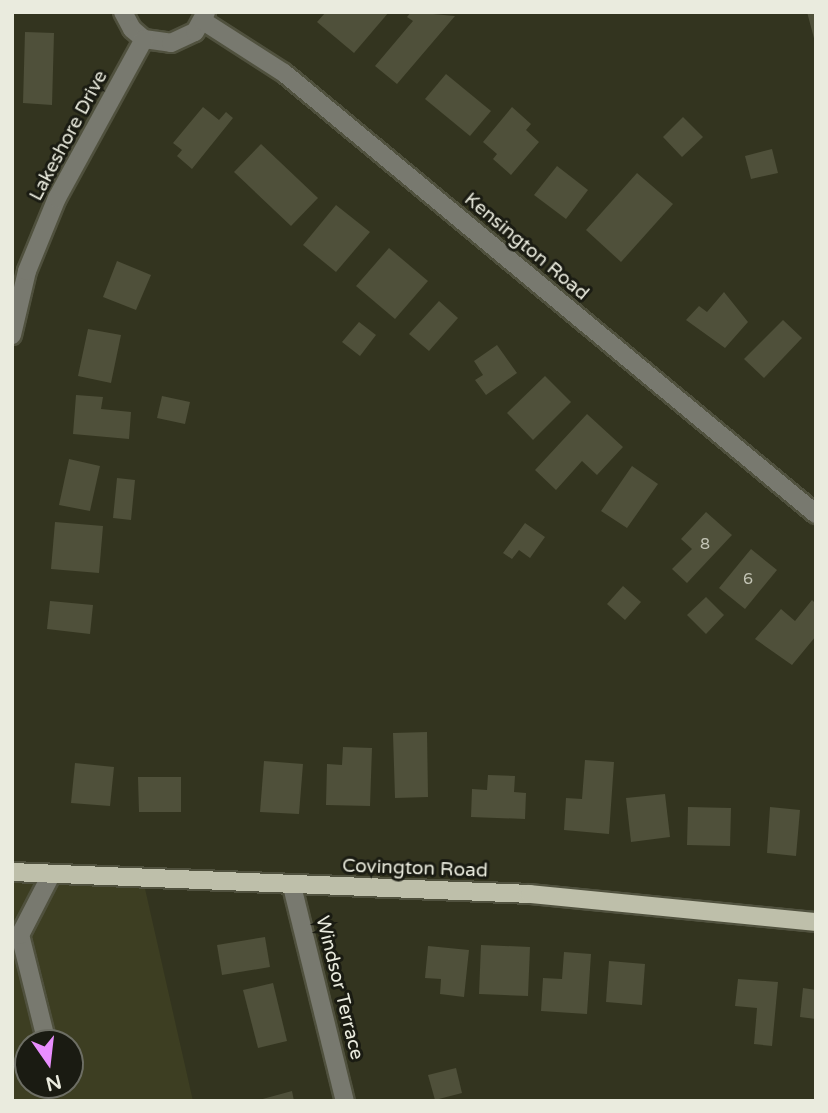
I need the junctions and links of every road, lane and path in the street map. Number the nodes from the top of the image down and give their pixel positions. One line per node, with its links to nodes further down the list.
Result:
1 (123, 12): 3 (street)
2 (205, 16): 3 (street); 5 (street, Kensington Road)
3 (144, 38): 4 (street, Lakeshore Drive)
4 (12, 335)
5 (816, 514)
6 (12, 872): 7 (main road, Covington Road)
7 (51, 875): 8 (main road, Covington Road); 10 (street)
8 (292, 886): 9 (main road, Covington Road); 12 (street, Windsor Terrace)
9 (816, 922)
10 (16, 943): 11 (street)
11 (43, 1029)
12 (345, 1101)

